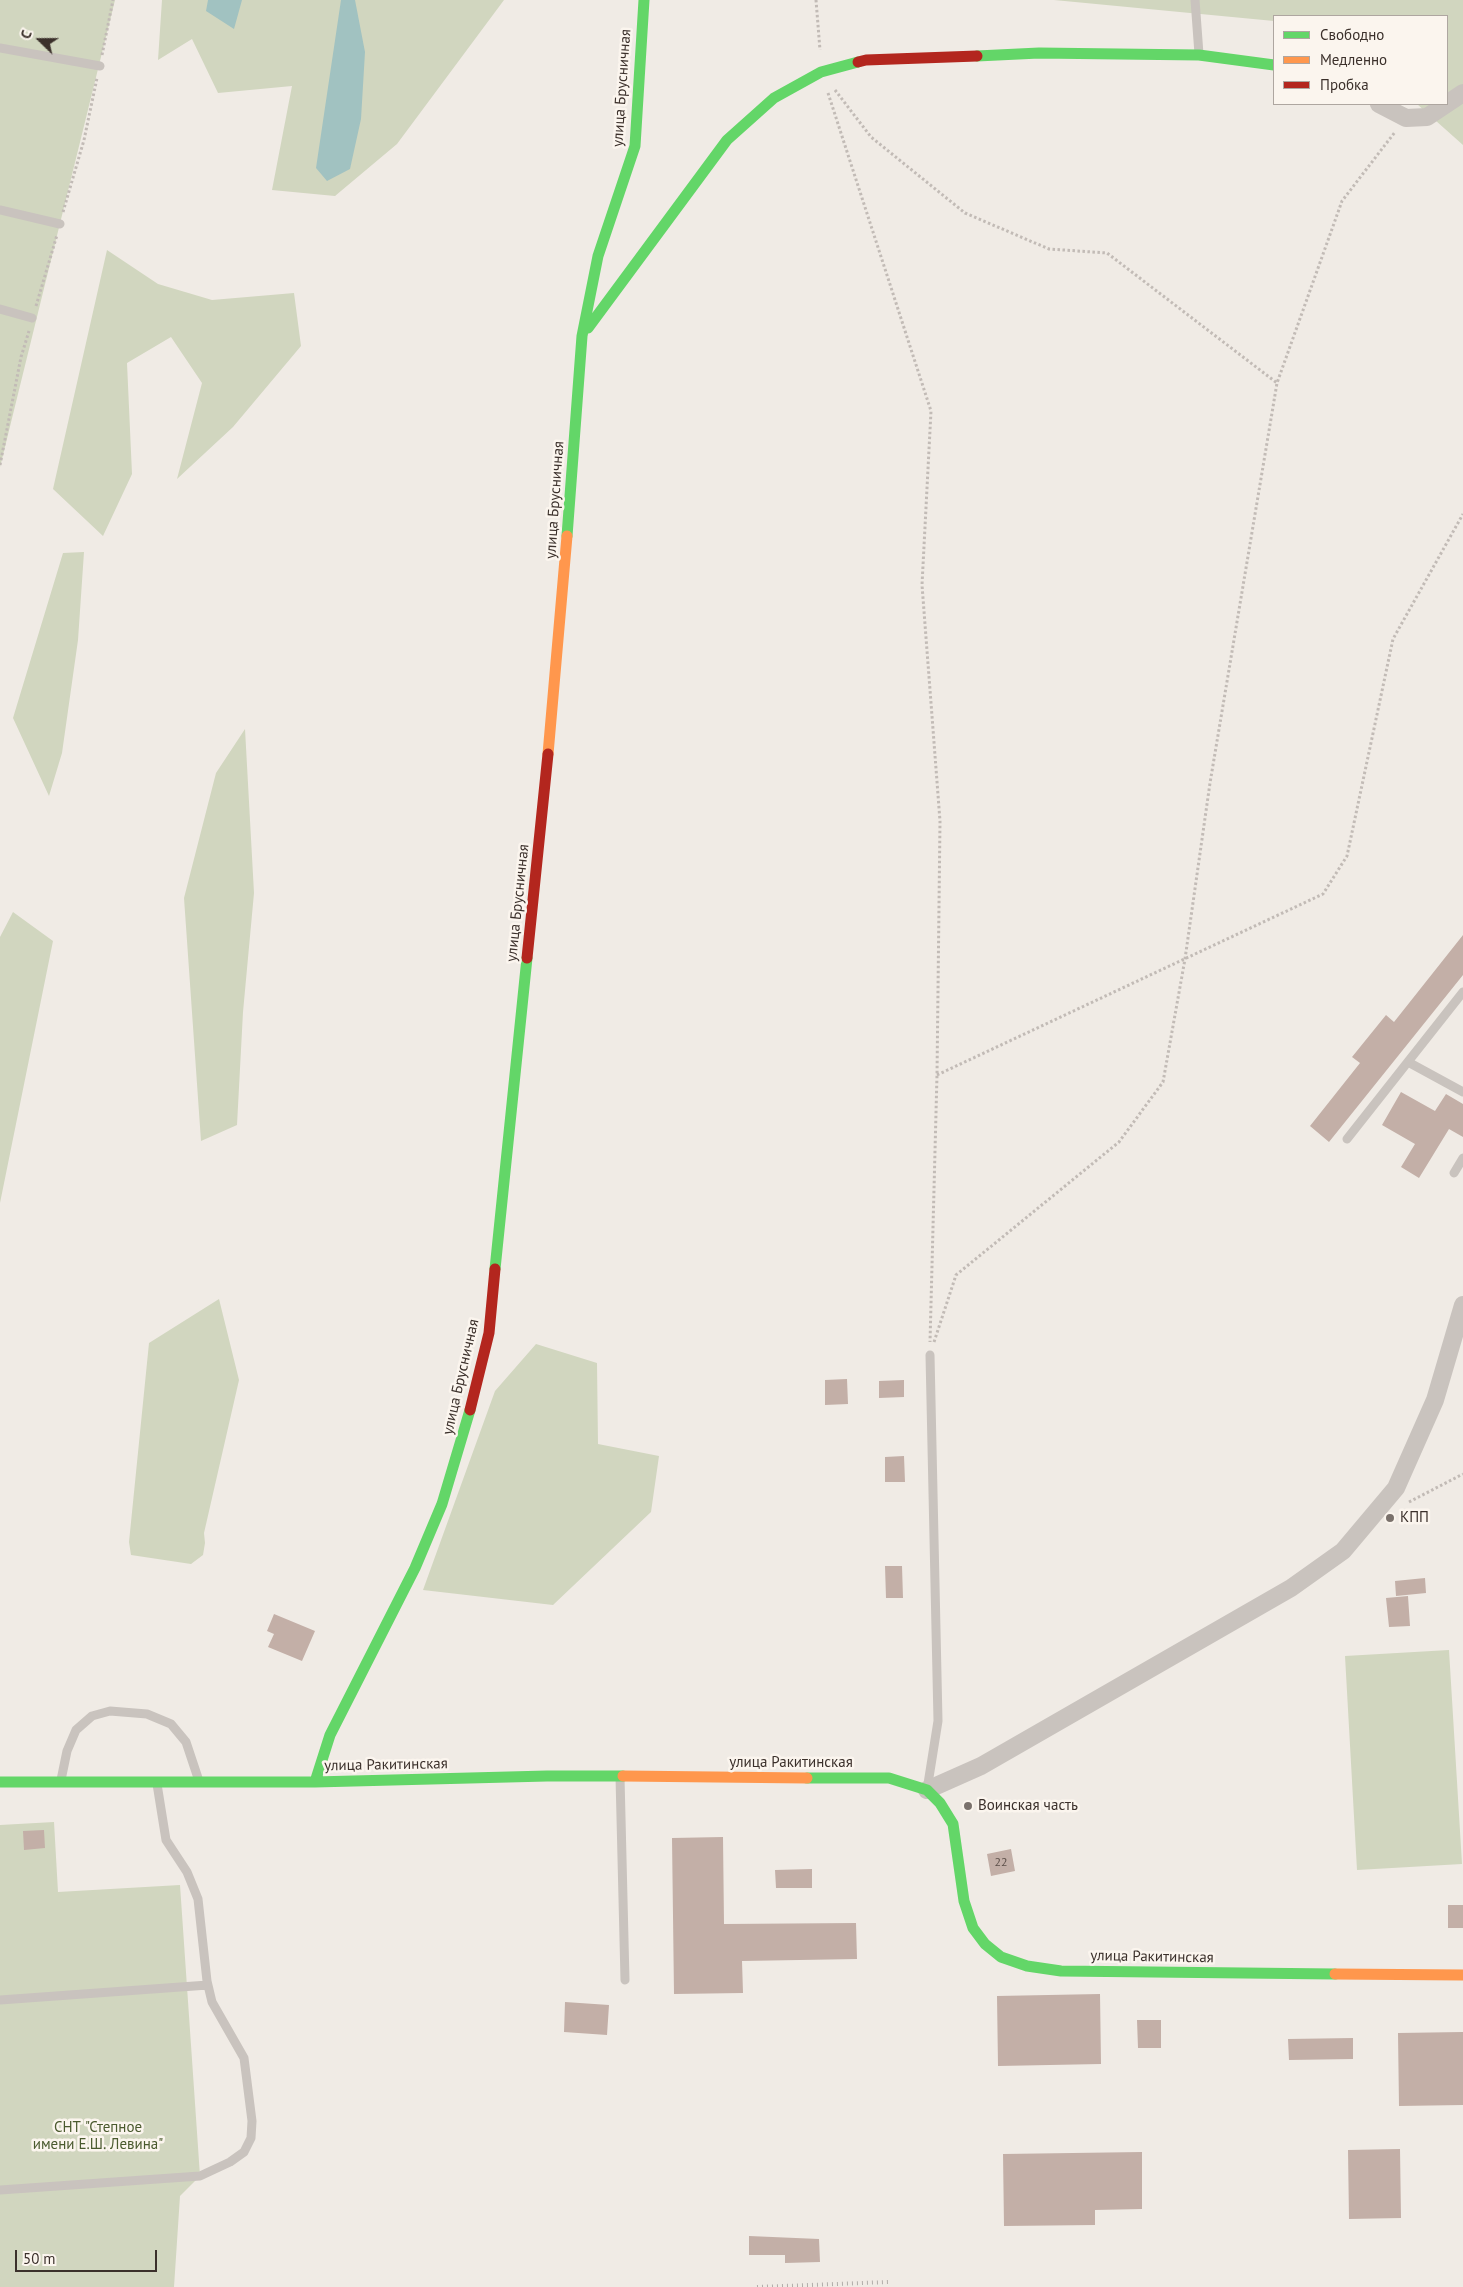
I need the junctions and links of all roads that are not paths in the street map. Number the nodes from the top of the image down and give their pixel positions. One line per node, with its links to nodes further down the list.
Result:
1 (644, 0): 15 (street, улица Брусничная)
2 (1195, 0): 4 (lane)
3 (0, 48): 6 (lane)
4 (1199, 55): 5 (street); 15 (street)
5 (1273, 65)
6 (100, 66)
7 (1463, 93): 8 (street)
8 (1448, 103)
9 (1380, 105): 10 (street)
10 (1446, 105)
11 (0, 210): 12 (lane)
12 (60, 224)
13 (0, 309): 14 (lane)
14 (32, 318)
15 (582, 336): 29 (street, улица Брусничная)
16 (1463, 992): 17 (lane)
17 (1408, 1062): 18 (lane); 19 (lane)
18 (1463, 1092)
19 (1347, 1139)
20 (1463, 1158): 21 (lane)
21 (1454, 1173)
22 (1463, 1305): 30 (street)
23 (930, 1355): 30 (lane)
24 (620, 1777): 29 (street, улица Ракитинская); 30 (street, улица Ракитинская); 32 (lane)
25 (0, 1782): 26 (street, улица Ракитинская)
26 (60, 1782): 27 (street, улица Ракитинская); 28 (lane)
27 (157, 1782): 28 (street, улица Ракитинская); 33 (lane)
28 (200, 1782): 29 (street, улица Ракитинская)
29 (316, 1782)
30 (927, 1790): 31 (street, улица Ракитинская)
31 (1463, 1975)
32 (625, 1980)
33 (208, 1985): 34 (lane); 35 (lane)
34 (0, 2000)
35 (0, 2190)

